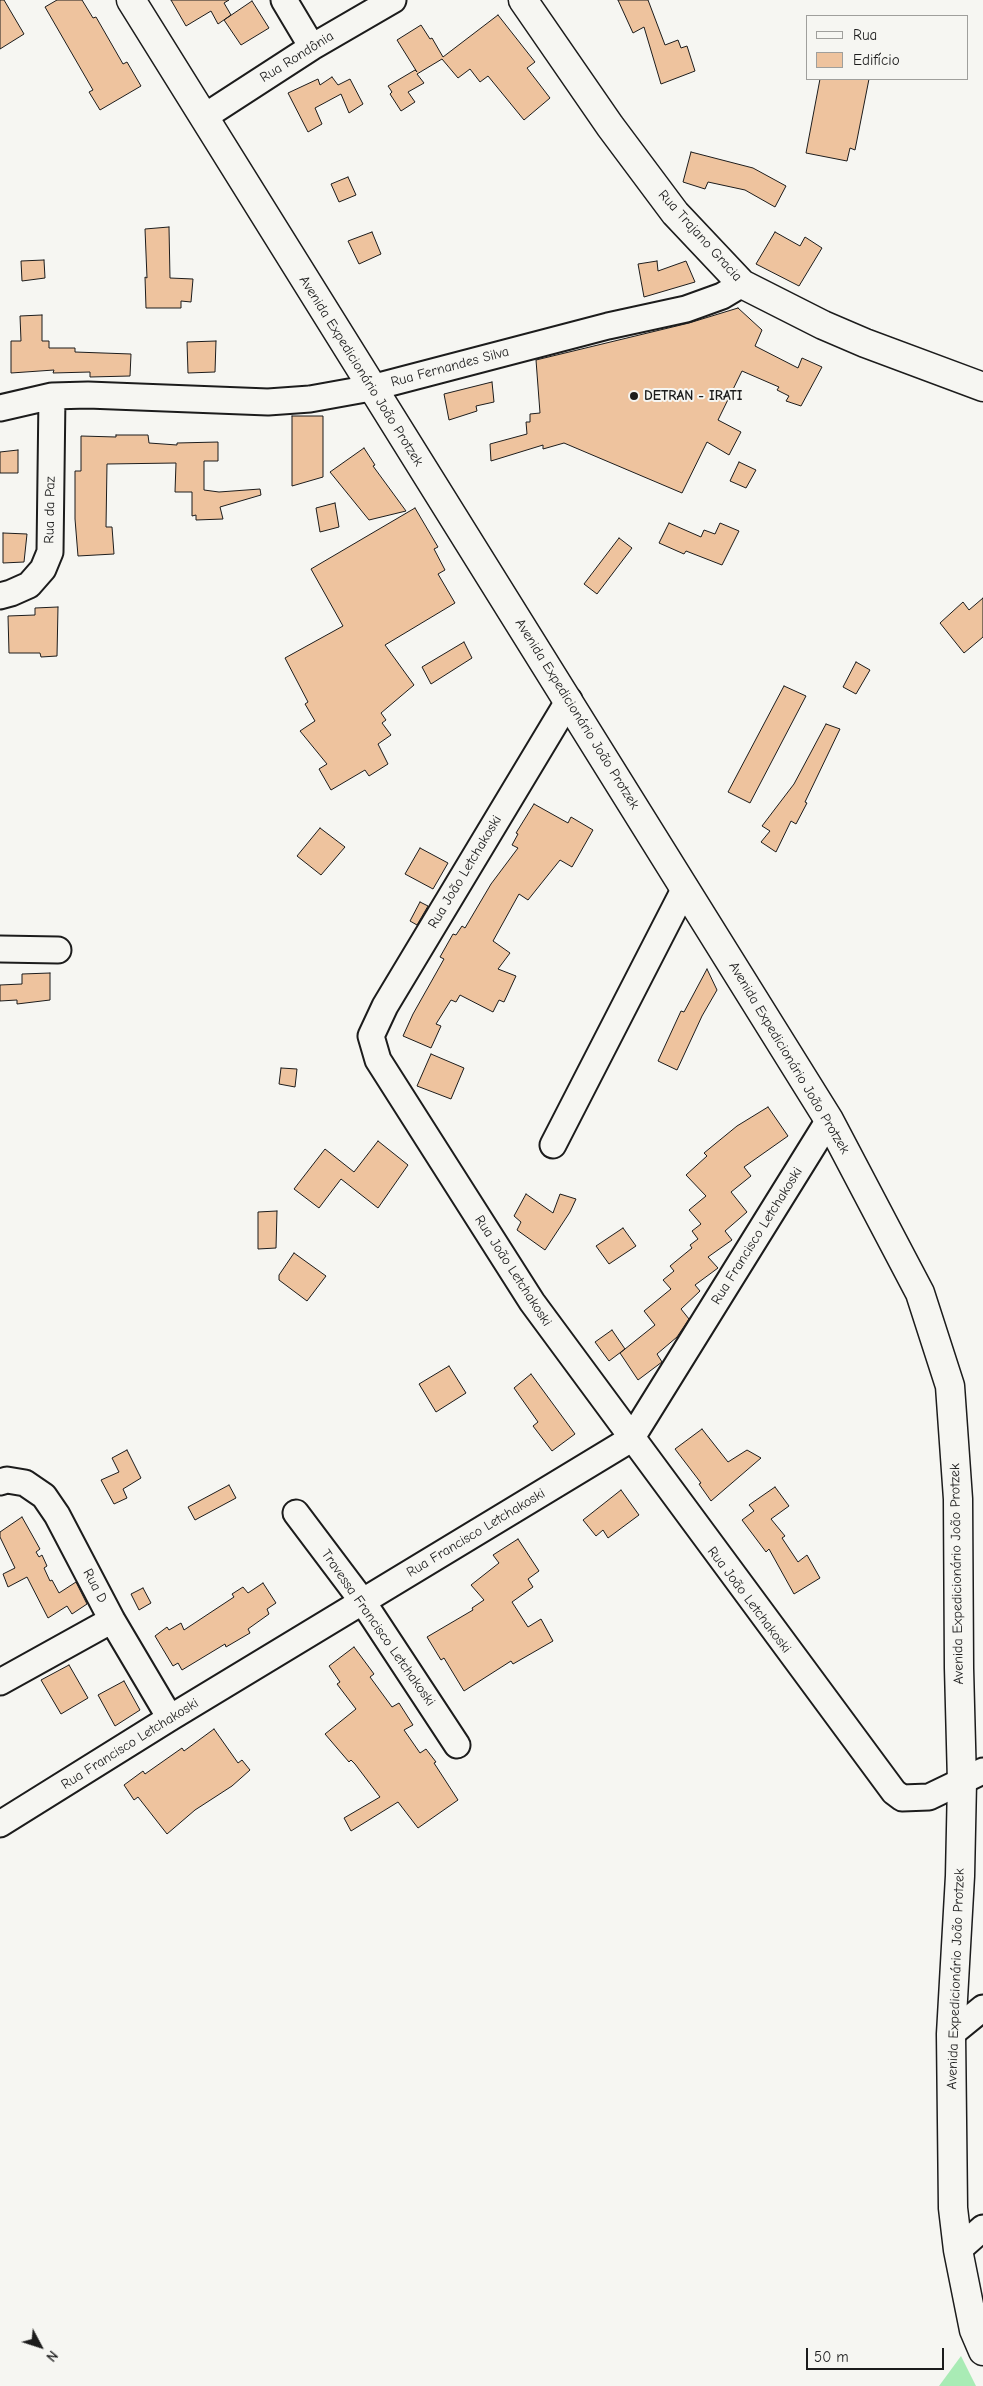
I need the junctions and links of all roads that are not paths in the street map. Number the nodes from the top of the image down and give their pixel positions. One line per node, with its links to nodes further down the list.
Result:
1 (132, 0): 6 (main road, Avenida Expedicionário João Protzek)
2 (284, 0): 5 (street)
3 (393, 0): 5 (street, Rua Rondônia)
4 (523, 0): 7 (main road, Rua Trajano Gracia)
5 (312, 47): 6 (street, Rua Rondônia)
6 (204, 117): 9 (main road, Avenida Expedicionário João Protzek)
7 (742, 284): 8 (main road, Rua Trajano Gracia); 9 (street, Rua Fernandes Silva)
8 (983, 387)
9 (372, 388): 10 (street, Rua Fernandes Silva); 13 (main road, Avenida Expedicionário João Protzek)
10 (52, 396): 11 (street, Rua Fernandes Silva); 12 (street, Rua da Paz)
11 (0, 408)
12 (0, 596)
13 (569, 700): 14 (main road, Avenida Expedicionário João Protzek); 19 (street, Rua João Letchakoski)
14 (685, 888): 17 (main road, Avenida Expedicionário João Protzek); 18 (street)
15 (0, 949): 16 (street)
16 (58, 950)
17 (829, 1120): 19 (street, Rua Francisco Letchakoski); 27 (main road, Avenida Expedicionário João Protzek)
18 (552, 1145)
19 (631, 1439): 22 (street, Rua Francisco Letchakoski); 27 (street, Rua João Letchakoski)
20 (0, 1482): 23 (street, Rua D)
21 (296, 1513): 22 (street, Travessa Francisco Letchakoski)
22 (363, 1602): 25 (street, Rua Francisco Letchakoski); 26 (street, Travessa Francisco Letchakoski)
23 (112, 1620): 24 (street); 25 (street, Rua D)
24 (0, 1682)
25 (170, 1718): 28 (street, Rua Francisco Letchakoski)
26 (457, 1745)
27 (973, 1777): 30 (main road, Avenida Expedicionário João Protzek)
28 (0, 1824)
29 (983, 2008): 30 (street)
30 (951, 2034): 32 (main road, Avenida Expedicionário João Protzek)
31 (983, 2228): 32 (street)
32 (958, 2250): 33 (main road, Avenida Expedicionário João Protzek)
33 (983, 2351)

